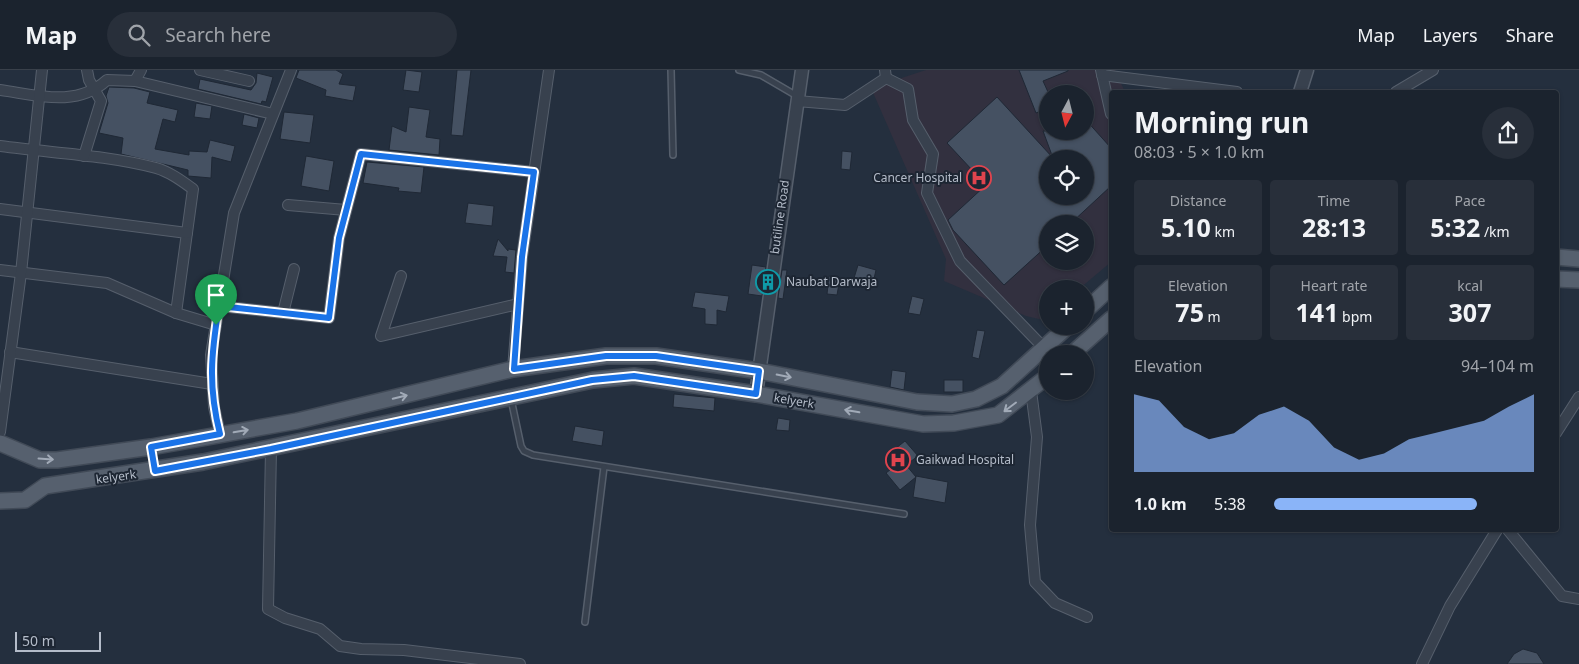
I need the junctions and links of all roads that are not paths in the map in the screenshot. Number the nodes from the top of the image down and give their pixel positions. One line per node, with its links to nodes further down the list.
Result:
1 (42, 70): 21 (street)
2 (87, 70): 17 (street)
3 (141, 70): 14 (street)
4 (200, 70): 15 (street)
5 (291, 70): 24 (street)
6 (549, 70): 29 (street)
7 (671, 70): 27 (lane)
8 (739, 70): 22 (lane)
9 (802, 70): 22 (street, butiline Road)
10 (1307, 70): 19 (street)
11 (1433, 70): 20 (street)
12 (1102, 72): 18 (street); 23 (street)
13 (885, 74): 22 (street); 52 (street)
14 (135, 81): 17 (street); 24 (street)
15 (249, 81)
16 (0, 90): 21 (street)
17 (96, 90): 21 (street); 28 (street)
18 (1224, 90)
19 (1301, 90)
20 (1399, 90)
21 (40, 95): 26 (street)
22 (797, 99): 58 (street, butiline Road)
23 (1109, 105)
24 (273, 114): 46 (street)
25 (0, 146): 26 (street)
26 (34, 150): 28 (street); 33 (street)
27 (673, 155)
28 (84, 156): 34 (street)
29 (534, 172): 32 (street); 45 (street)
30 (288, 205): 32 (street)
31 (0, 208): 33 (street)
32 (346, 210): 48 (street)
33 (27, 212): 34 (street); 39 (street)
34 (187, 233): 47 (street)
35 (1559, 257): 36 (main road)
36 (1579, 259)
37 (294, 269): 48 (street)
38 (0, 270): 39 (street)
39 (21, 273): 47 (street); 55 (street)
40 (401, 276): 45 (street)
41 (1559, 279): 42 (main road)
42 (1579, 280)
43 (1109, 289): 44 (main road)
44 (1094, 303)
45 (518, 304): 57 (street)
46 (219, 306): 48 (street); 50 (street)
47 (176, 313): 50 (street)
48 (284, 313)
49 (1109, 321): 54 (main road)
50 (216, 325): 59 (street)
51 (1058, 335): 53 (main road)
52 (1041, 345)
53 (1047, 345)
54 (1082, 345)
55 (10, 352): 59 (street); 66 (street)
56 (1039, 353): 58 (main road, one-way to 56)
57 (514, 369): 58 (main road); 67 (main road, one-way to 57)
58 (759, 371): 62 (street, butiline Road)
59 (212, 384): 67 (street)
60 (1039, 384): 61 (main road, kelyerk)
61 (1030, 391): 62 (main road, kelyerk, one-way to 62); 78 (street)
62 (756, 394): 64 (main road, kelyerk)
63 (1579, 397): 65 (street)
64 (511, 398): 70 (main road, kelyerk); 71 (lane)
65 (1559, 428)
66 (0, 432)
67 (220, 434): 69 (main road)
68 (0, 443): 69 (main road, one-way to 69)
69 (151, 447): 72 (main road)
70 (271, 449): 72 (main road, kelyerk); 80 (street)
71 (604, 468): 74 (lane); 79 (lane)
72 (155, 471): 73 (main road, kelyerk)
73 (0, 501)
74 (904, 514)
75 (1496, 532): 81 (street)
76 (1510, 532): 77 (street)
77 (1579, 599)
78 (1087, 617)
79 (585, 622)
80 (520, 664)
81 (1422, 664)

